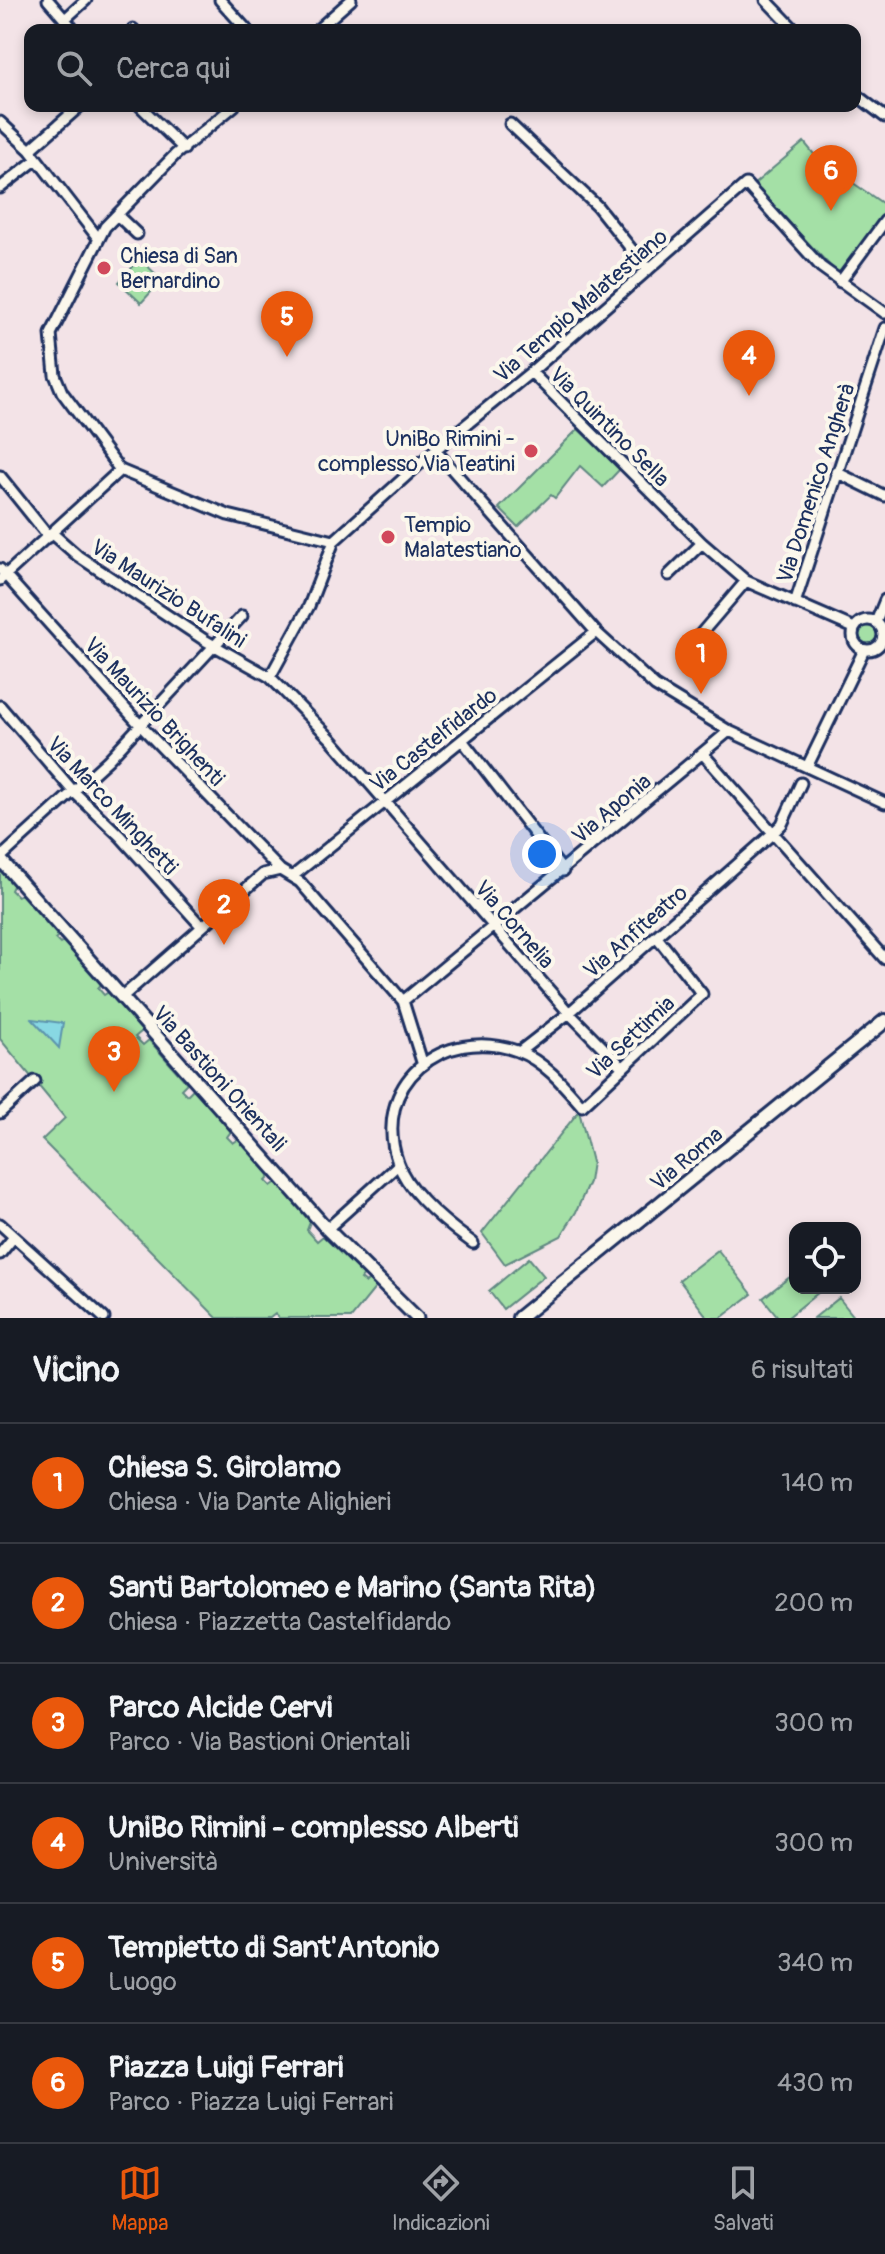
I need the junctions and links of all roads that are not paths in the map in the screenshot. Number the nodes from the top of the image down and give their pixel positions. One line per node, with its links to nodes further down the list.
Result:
1 (48, 0): 6 (street)
2 (86, 0): 6 (street)
3 (220, 0): 8 (street)
4 (351, 0): 9 (street)
5 (766, 0): 10 (street)
6 (65, 19): 7 (street)
7 (69, 24)
8 (242, 24)
9 (324, 24)
10 (789, 24)
11 (861, 99): 15 (street)
12 (74, 112): 19 (street)
13 (146, 112): 18 (street)
14 (227, 112): 18 (street)
15 (885, 117)
16 (0, 122): 19 (street)
17 (510, 124): 25 (street)
18 (184, 149): 21 (street)
19 (33, 154): 20 (street); 24 (street)
20 (0, 188)
21 (117, 215): 23 (street); 24 (street)
22 (885, 221): 26 (street)
23 (137, 234)
24 (98, 238): 31 (street)
25 (648, 270): 26 (street, Via Tempio Malatestiano); 29 (street, Via Tempio Malatestiano)
26 (840, 282): 27 (street)
27 (885, 312)
28 (885, 328): 32 (street, Via Domenico Angherà)
29 (531, 372): 30 (street, Via Tempio Malatestiano); 37 (street, Via Quintino Sella)
30 (435, 450): 36 (street, Via Tempio Malatestiano); 46 (street)
31 (120, 470): 35 (street); 36 (street)
32 (836, 472): 34 (street); 42 (street, Via Domenico Angherà)
33 (0, 476): 35 (street, Via Maurizio Bufalini)
34 (885, 496)
35 (51, 536): 38 (street); 48 (street, Via Maurizio Bufalini)
36 (334, 541): 51 (street)
37 (702, 543): 39 (street); 40 (street)
38 (2, 575): 53 (street, Via Maurizio Brighenti)
39 (669, 575)
40 (746, 581): 42 (street); 49 (street)
41 (885, 600): 44 (street)
42 (795, 603): 45 (street)
43 (242, 616): 48 (street)
44 (876, 622): 45 (street); 47 (street)
45 (854, 628): 50 (street)
46 (596, 632): 54 (street); 55 (street, Via Castelfidardo)
47 (884, 642): 50 (street)
48 (215, 646): 51 (street, Via Maurizio Bufalini); 53 (street)
49 (687, 650)
50 (864, 650): 57 (street)
51 (270, 677): 60 (street, Via Maurizio Bufalini)
52 (0, 706): 59 (street, Via Marco Minghetti)
53 (140, 725): 59 (street); 65 (street, Via Maurizio Brighenti)
54 (729, 731): 56 (street, Via Aponia); 57 (street)
55 (462, 740): 60 (street, Via Castelfidardo); 64 (street)
56 (703, 754): 62 (street); 64 (street, Via Aponia)
57 (807, 767): 61 (street)
58 (801, 783): 62 (street, Via Anfiteatro)
59 (73, 791): 63 (street); 66 (street, Via Marco Minghetti)
60 (383, 802): 65 (street, Via Castelfidardo); 67 (street, Via Cornelia)
61 (885, 803)
62 (772, 834): 68 (street, Via Anfiteatro); 69 (street)
63 (0, 858): 70 (street, Via Bastioni Orientali)
64 (563, 871): 67 (street, Via Aponia)
65 (288, 873): 66 (street, Via Castelfidardo); 71 (street, Via Maurizio Brighenti)
66 (202, 927): 70 (street, Via Castelfidardo)
67 (494, 927): 71 (street, Via Aponia); 73 (street, Via Cornelia)
68 (656, 936): 73 (street, Via Anfiteatro); 77 (street, Via Settimia)
69 (885, 959)
70 (122, 997): 82 (street, Via Bastioni Orientali)
71 (403, 1001): 76 (street)
72 (885, 1007): 74 (main road, Via Roma)
73 (569, 1013): 75 (street, Via Anfiteatro); 77 (street, Via Cornelia)
74 (881, 1025): 88 (main road, Via Roma)
75 (519, 1052): 76 (street); 77 (street, Via Settimia)
76 (422, 1062): 80 (street)
77 (623, 1068)
78 (35, 1081): 79 (street)
79 (0, 1113)
80 (398, 1165): 82 (street); 84 (street)
81 (0, 1224): 83 (street)
82 (327, 1229): 87 (street, Via Bastioni Orientali)
83 (13, 1238): 85 (street); 86 (street)
84 (473, 1243)
85 (0, 1254)
86 (104, 1318)
87 (417, 1318)
88 (519, 1318)

